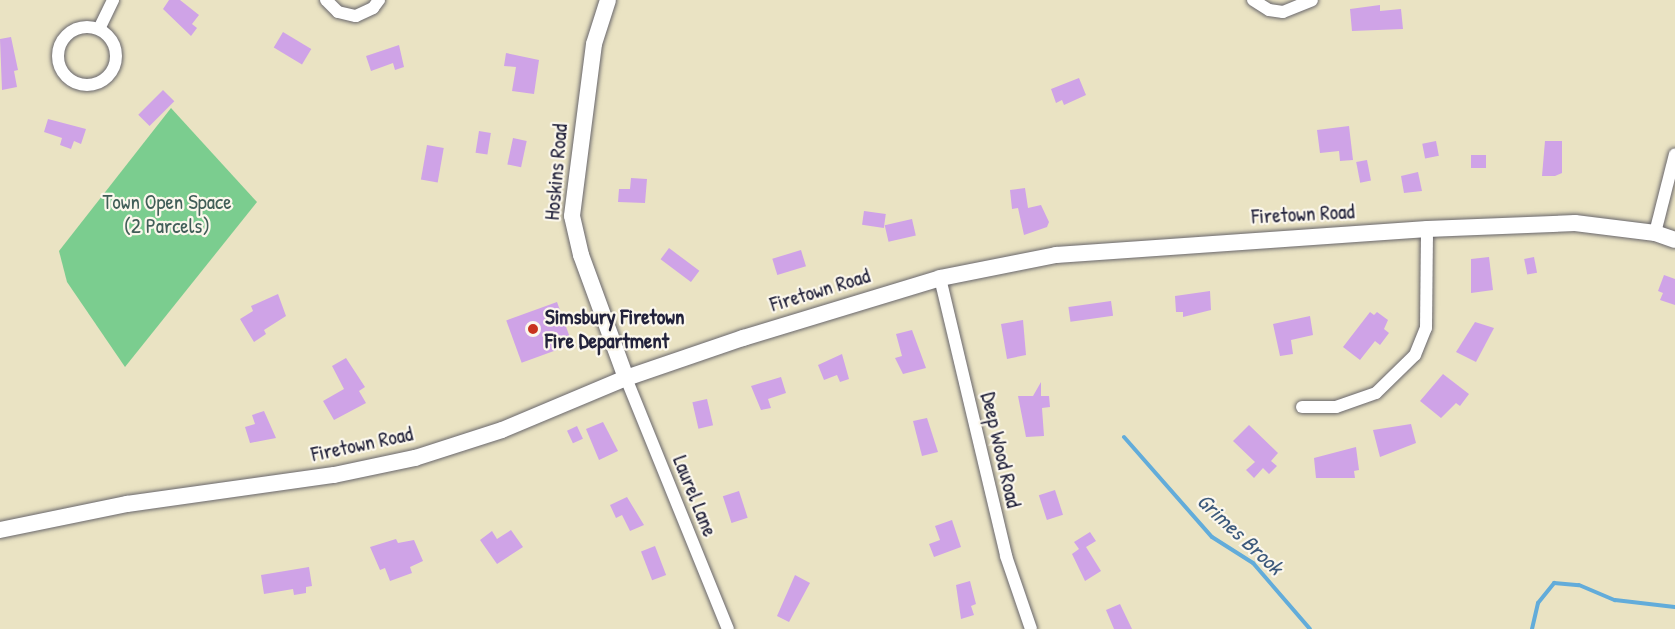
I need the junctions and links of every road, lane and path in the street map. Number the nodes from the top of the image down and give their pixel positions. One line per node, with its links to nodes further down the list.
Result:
1 (113, 0): 7 (street)
2 (327, 0): 3 (street)
3 (379, 0)
4 (608, 0): 13 (street, Hoskins Road)
5 (1253, 0): 6 (street)
6 (1312, 0)
7 (99, 29): 7 (street)
8 (1675, 154): 10 (street)
9 (1427, 229): 10 (street, Firetown Road); 12 (street, Firetown Road); 14 (street)
10 (1655, 233): 11 (street, Firetown Road)
11 (1675, 240)
12 (940, 278): 13 (street, Firetown Road); 17 (street, Deep Wood Road)
13 (626, 378): 15 (street, Firetown Road); 16 (street, Laurel Lane)
14 (1302, 407)
15 (0, 530)
16 (728, 629)
17 (1031, 629)

